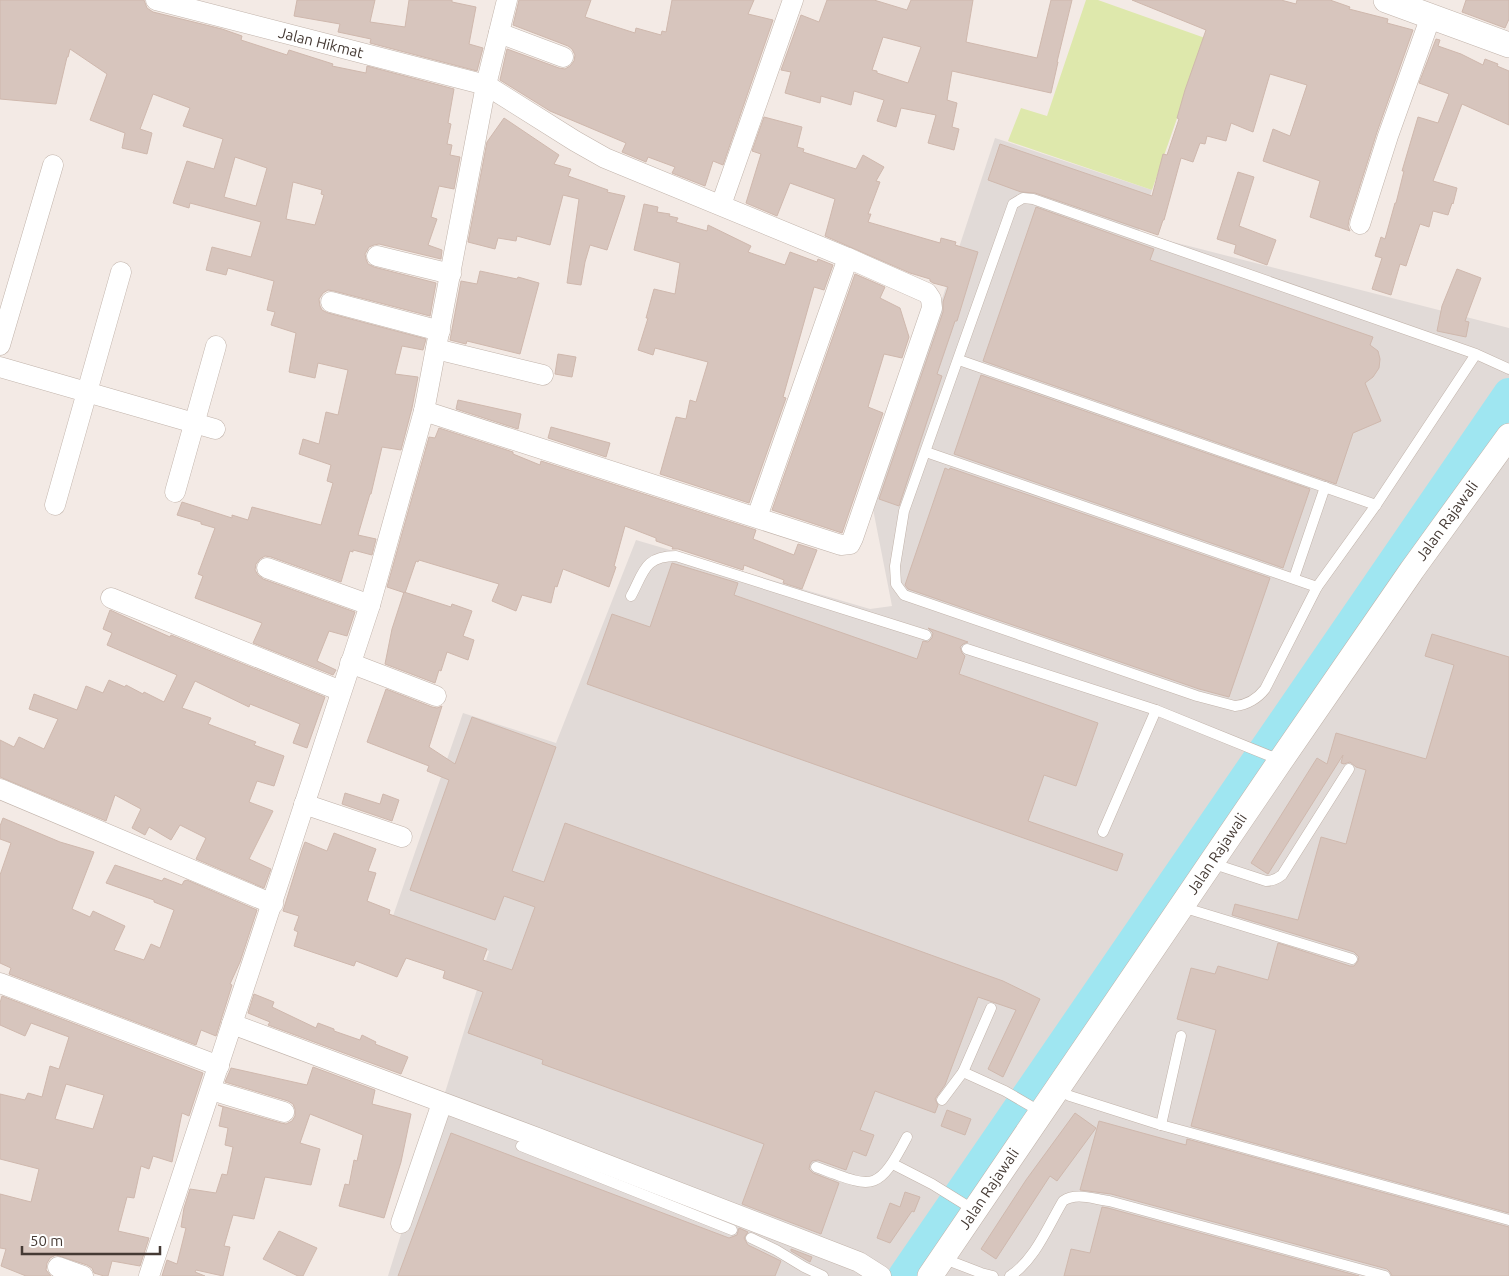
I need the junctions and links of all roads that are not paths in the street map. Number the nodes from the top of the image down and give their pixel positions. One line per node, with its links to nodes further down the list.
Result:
1 (156, 0): 9 (street, Jalan Hikmat)
2 (507, 0): 6 (street)
3 (793, 0): 11 (street)
4 (1386, 0): 5 (street)
5 (1431, 16): 7 (street); 12 (street)
6 (499, 33): 8 (street); 9 (street)
7 (1509, 45)
8 (563, 57)
9 (486, 85): 11 (street, Jalan Hikmat); 16 (street)
10 (54, 165): 19 (street)
11 (721, 205): 14 (street, Jalan Hikmat)
12 (1360, 224)
13 (377, 256): 16 (street)
14 (848, 258): 36 (street); 36 (street, Jalan Hikmat)
15 (121, 272): 26 (street)
16 (451, 274): 18 (street)
17 (331, 302): 18 (street)
18 (438, 340): 25 (street); 27 (street)
19 (0, 345)
20 (216, 346): 28 (street)
21 (1476, 354): 22 (lane); 24 (lane); 34 (lane)
22 (959, 360): 31 (lane); 32 (lane)
23 (0, 367): 26 (street)
24 (1507, 368)
25 (543, 375)
26 (87, 392): 28 (street); 35 (street)
27 (424, 412): 36 (street, Jalan Hikmat); 42 (street)
28 (194, 423): 29 (street); 33 (street)
29 (215, 429)
30 (1509, 436): 49 (street, Jalan Rajawali)
31 (926, 452): 38 (lane); 39 (lane)
32 (1326, 487): 34 (lane); 38 (lane)
33 (175, 492)
34 (1376, 504): 39 (lane)
35 (55, 505)
36 (757, 517)
37 (267, 568): 42 (street)
38 (1294, 578): 39 (lane)
39 (1317, 587)
40 (631, 596): 43 (lane)
41 (110, 598): 46 (street)
42 (370, 605): 45 (street)
43 (926, 635)
44 (967, 649): 48 (lane)
45 (350, 663): 46 (street); 47 (street)
46 (341, 691): 52 (street)
47 (436, 696)
48 (1156, 710): 49 (lane); 53 (lane)
49 (1276, 758): 55 (street, Jalan Rajawali)
50 (1349, 769): 55 (lane)
51 (0, 789): 56 (street)
52 (304, 804): 54 (street); 56 (street)
53 (1104, 832)
54 (402, 837)
55 (1212, 863): 57 (street, Jalan Rajawali)
56 (272, 904): 61 (street)
57 (1181, 906): 58 (lane); 66 (street, Jalan Rajawali)
58 (1352, 959)
59 (0, 983): 63 (street)
60 (991, 1008): 64 (lane)
61 (232, 1024): 63 (street); 68 (street)
62 (1181, 1036): 71 (lane)
63 (219, 1066): 65 (street)
64 (963, 1072): 67 (lane); 69 (lane)
65 (211, 1090): 70 (street); 85 (street)
66 (1058, 1090): 69 (street, Jalan Rajawali); 71 (lane)
67 (942, 1100)
68 (442, 1103): 78 (street); 83 (street)
69 (1033, 1107): 76 (street, Jalan Rajawali)
70 (284, 1112)
71 (1161, 1125): 77 (lane)
72 (907, 1136): 74 (lane)
73 (521, 1146): 79 (lane)
74 (893, 1164): 75 (lane); 76 (lane)
75 (816, 1167)
76 (969, 1207): 82 (street, Jalan Rajawali)
77 (1509, 1220)
78 (401, 1223)
79 (732, 1230)
80 (751, 1238): 86 (lane)
81 (58, 1267): 84 (street)
82 (936, 1267): 87 (lane)
83 (878, 1275)
84 (84, 1276)
85 (149, 1276)
86 (823, 1276)
87 (993, 1276)
88 (1010, 1276): 89 (lane)
89 (1386, 1276)

